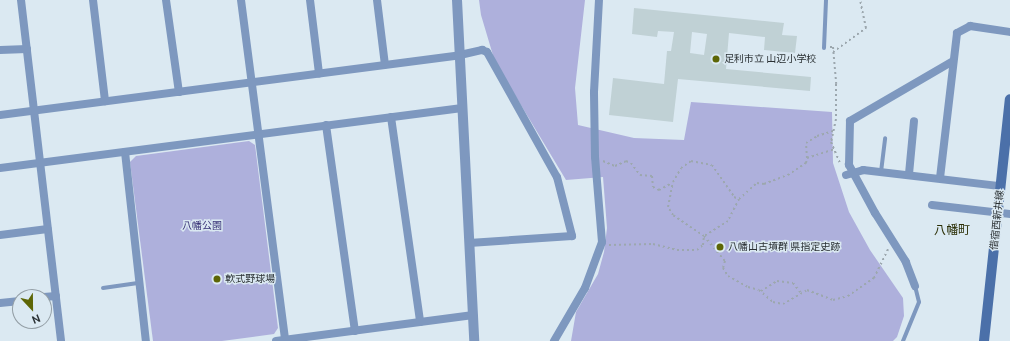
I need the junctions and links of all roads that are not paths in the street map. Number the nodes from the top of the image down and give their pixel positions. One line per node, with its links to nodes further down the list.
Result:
1 (21, 0): 12 (street)
2 (93, 0): 21 (street)
3 (166, 0): 19 (street)
4 (241, 0): 18 (street)
5 (310, 0): 17 (street)
6 (377, 0): 16 (street)
7 (457, 0): 14 (street)
8 (599, 0): 61 (street)
9 (826, 0): 11 (lane)
10 (1010, 32): 15 (street)
11 (824, 48)
12 (26, 49): 13 (street); 23 (street)
13 (0, 50)
14 (460, 55): 16 (street); 22 (street); 46 (street)
15 (953, 61): 35 (street); 39 (street)
16 (385, 65): 17 (street)
17 (319, 73): 18 (street)
18 (252, 82): 19 (street); 28 (street)
19 (179, 92): 21 (street)
20 (1010, 99): 31 (main road, 借宿西新井線)
21 (105, 102): 23 (street)
22 (462, 108): 25 (street); 46 (street)
23 (34, 111): 24 (street); 32 (street)
24 (0, 115)
25 (391, 117): 27 (street); 55 (street)
26 (914, 121): 37 (street)
27 (326, 125): 28 (street); 56 (street)
28 (258, 134): 30 (street); 59 (street)
29 (885, 138): 36 (lane)
30 (125, 152): 32 (street); 47 (street)
31 (1007, 152): 33 (main road, 借宿西新井線)
32 (40, 162): 34 (street); 44 (street)
33 (1006, 164): 40 (main road, 借宿西新井線)
34 (0, 168)
35 (855, 172): 36 (street); 38 (street); 48 (street)
36 (881, 172): 37 (street)
37 (909, 174): 39 (street)
38 (846, 175)
39 (940, 178): 40 (street)
40 (1000, 186): 42 (main road, 借宿西新井線)
41 (932, 205): 42 (street)
42 (998, 212): 43 (street); 63 (main road, 借宿西新井線)
43 (1010, 214)
44 (48, 229): 45 (street); 51 (street)
45 (0, 235)
46 (469, 243): 54 (street)
47 (140, 283): 49 (lane); 58 (street)
48 (915, 286): 62 (lane)
49 (104, 288)
50 (52, 296): 51 (street)
51 (56, 296): 57 (street)
52 (12, 301): 53 (street)
53 (0, 303)
54 (473, 315): 55 (street); 60 (street)
55 (420, 322): 56 (street)
56 (355, 331): 59 (street)
57 (61, 341)
58 (146, 341)
59 (282, 341)
60 (474, 341)
61 (554, 341)
62 (903, 341)
63 (984, 341)

